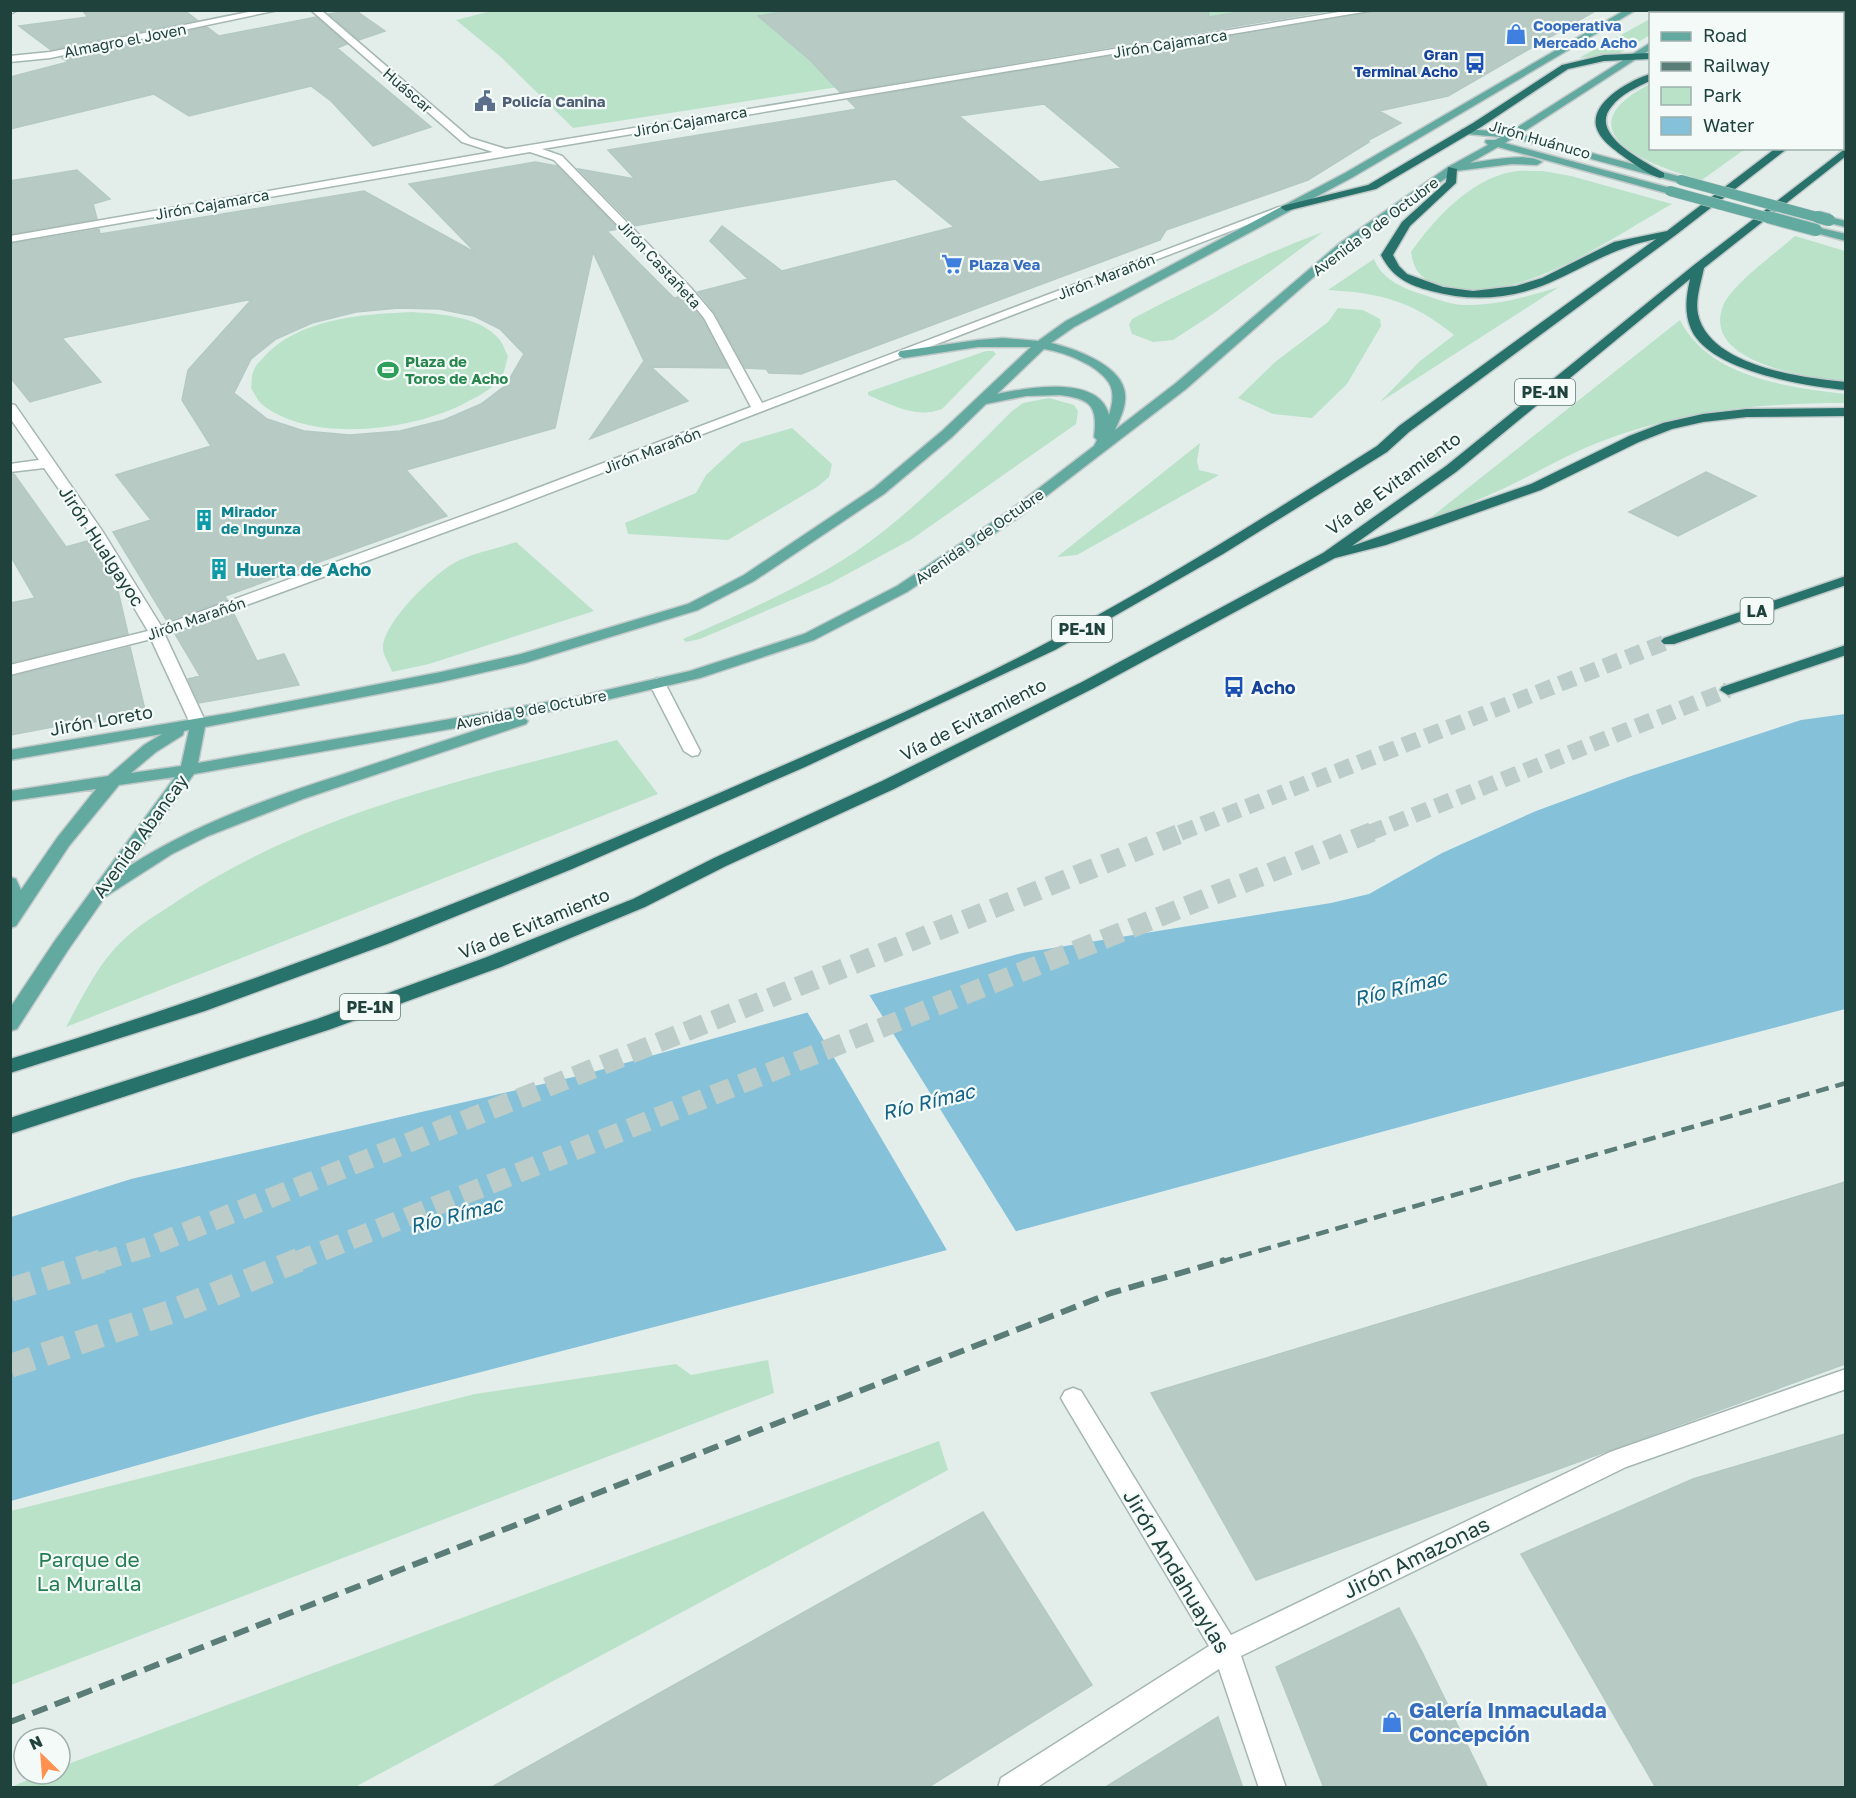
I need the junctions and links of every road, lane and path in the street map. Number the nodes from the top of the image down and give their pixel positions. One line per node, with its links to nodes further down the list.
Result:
1 (274, 10): 6 (street, Almagro el Joven)
2 (315, 10): 19 (street, Huáscar)
3 (1371, 10): 17 (street, Jirón Cajamarca)
4 (1632, 10): 10 (main road)
5 (1649, 47): 7 (main road, Avenida 9 de Octubre)
6 (50, 54): 9 (street, Almagro el Joven); 11 (street)
7 (1634, 56): 8 (highway); 12 (highway); 15 (main road, Avenida 9 de Octubre)
8 (1649, 56)
9 (10, 59)
10 (1547, 60): 12 (main road); 24 (main road)
11 (10, 67)
12 (1554, 74): 14 (highway)
13 (1649, 78): 23 (highway)
14 (1466, 131): 15 (main road, Jirón Huánuco); 16 (main road, Jirón Huánuco); 24 (highway)
15 (1512, 135): 16 (main road, Avenida 9 de Octubre); 23 (main road, Jirón Huánuco)
16 (1496, 144): 21 (main road, Jirón Huánuco); 22 (main road, Avenida 9 de Octubre)
17 (530, 149): 19 (street, Jirón Cajamarca); 35 (street, Jirón Castañeta)
18 (1779, 150): 26 (highway, Vía de Evitamiento / PE-1N)
19 (510, 153): 28 (street, Jirón Cajamarca)
20 (1843, 153): 29 (highway, Vía de Evitamiento / PE-1N)
21 (1577, 166): 22 (main road); 27 (main road, Jirón Huánuco, bridge)
22 (1452, 169): 26 (highway); 37 (main road, Avenida 9 de Octubre)
23 (1660, 175): 25 (main road, Jirón Huánuco, bridge)
24 (1286, 208): 30 (main road); 31 (street, Jirón Marañón)
25 (1845, 225)
26 (1673, 232): 59 (highway, Vía de Evitamiento / PE-1N)
27 (1845, 238)
28 (10, 239)
29 (1698, 267): 32 (highway); 40 (highway, Vía de Evitamiento / PE-1N)
30 (1043, 344): 31 (main road); 33 (main road); 37 (main road)
31 (904, 354): 35 (street, Jirón Marañón)
32 (1845, 386)
33 (981, 402): 37 (main road); 49 (main road)
34 (10, 408): 38 (street, Jirón Hualgayoc)
35 (759, 409): 42 (street, Jirón Marañón)
36 (1845, 412): 40 (highway)
37 (1100, 448): 46 (main road, Avenida 9 de Octubre)
38 (48, 463): 39 (street); 42 (street, Jirón Hualgayoc)
39 (10, 468)
40 (1328, 556): 60 (highway, Vía de Evitamiento / PE-1N)
41 (1845, 580): 43 (highway, LA)
42 (157, 633): 45 (street, Jirón Marañón); 49 (street, Jirón Hualgayoc)
43 (1669, 642)
44 (1845, 650): 47 (highway)
45 (10, 670)
46 (657, 683): 48 (main road, Avenida 9 de Octubre); 50 (street)
47 (1728, 690)
48 (576, 702): 52 (main road, Avenida 9 de Octubre); 56 (main road)
49 (198, 723): 51 (main road, Jirón Loreto); 52 (main road, Avenida Abancay); 53 (main road)
50 (692, 751)
51 (10, 755)
52 (189, 769): 53 (main road); 56 (main road, Avenida Abancay)
53 (113, 780): 54 (main road); 57 (main road)
54 (10, 796)
55 (10, 883): 57 (main road)
56 (98, 894): 58 (main road, Avenida Abancay)
57 (15, 916)
58 (10, 1024)
59 (10, 1066)
60 (10, 1126)
61 (1845, 1379): 63 (street, Jirón Amazonas)
62 (1073, 1398): 63 (street, Jirón Andahuaylas)
63 (1226, 1650): 64 (street, Jirón Amazonas); 65 (street, Jirón Andahuaylas)
64 (1011, 1788)
65 (1274, 1788)

